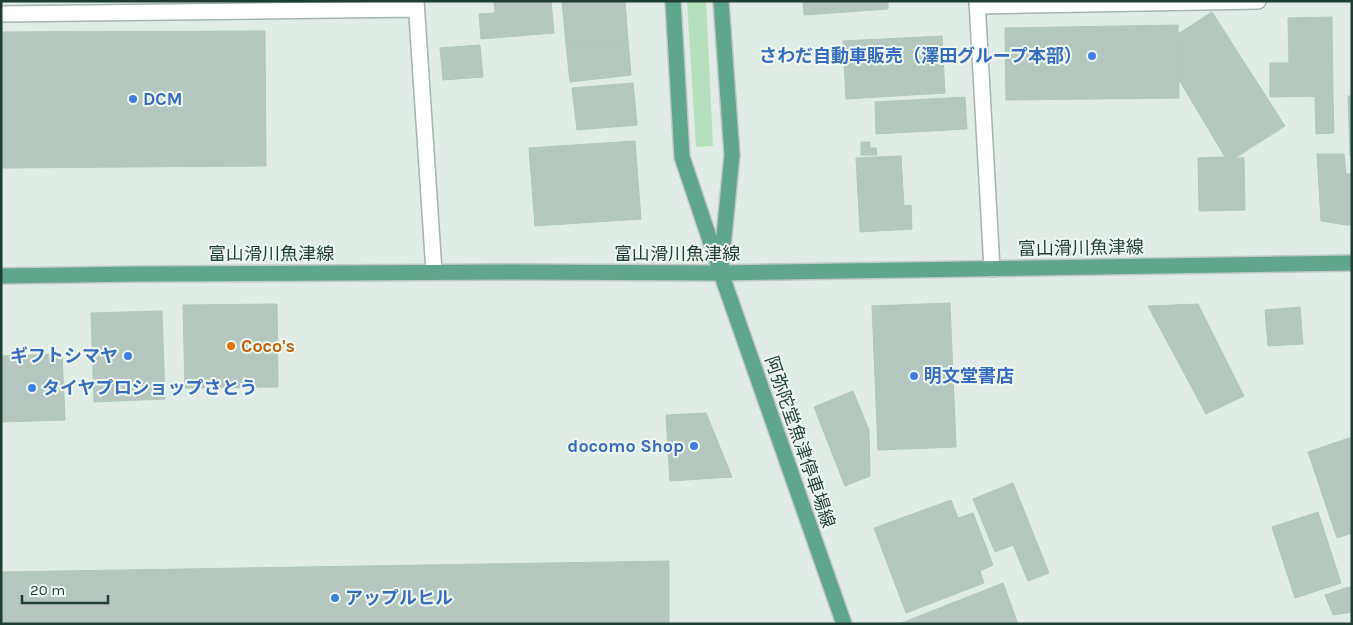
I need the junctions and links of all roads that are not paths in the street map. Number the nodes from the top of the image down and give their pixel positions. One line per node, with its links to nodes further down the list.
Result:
1 (672, 1): 10 (main road, 阿弥陀堂魚津停車場線)
2 (721, 1): 10 (main road, 阿弥陀堂魚津停車場線)
3 (1258, 1): 4 (street)
4 (977, 4): 8 (street)
5 (416, 5): 6 (street); 9 (street)
6 (1, 14)
7 (1352, 263): 8 (main road, 富山滑川魚津線)
8 (992, 269): 10 (main road, 富山滑川魚津線)
9 (434, 272): 10 (main road, 富山滑川魚津線); 11 (main road, 富山滑川魚津線)
10 (721, 273): 12 (main road, 阿弥陀堂魚津停車場線)
11 (1, 276)
12 (844, 624)

